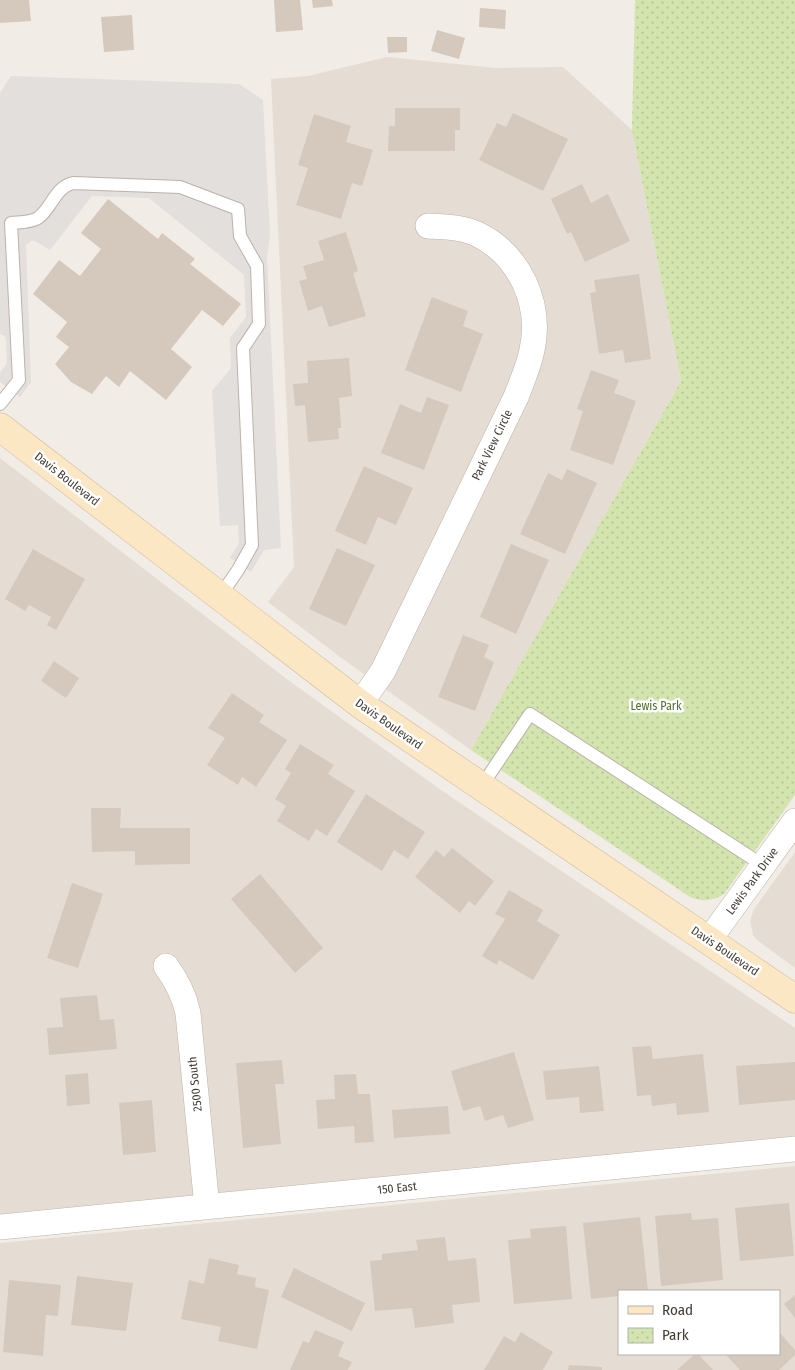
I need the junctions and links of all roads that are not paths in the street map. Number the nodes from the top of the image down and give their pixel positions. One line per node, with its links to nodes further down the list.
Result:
1 (428, 226): 5 (street, Park View Circle)
2 (0, 404): 4 (lane)
3 (0, 427): 4 (street, Davis Boulevard)
4 (220, 596): 5 (street, Davis Boulevard)
5 (360, 704): 6 (street, Davis Boulevard)
6 (481, 787): 8 (lane); 9 (street, Davis Boulevard)
7 (795, 821): 8 (street, Lewis Park Drive)
8 (764, 866): 9 (street, Lewis Park Drive)
9 (709, 940): 11 (street, Davis Boulevard)
10 (166, 966): 13 (street, 2500 South)
11 (795, 998)
12 (795, 1149): 13 (street, 150 East)
13 (207, 1207): 14 (street, 150 East)
14 (0, 1227)

